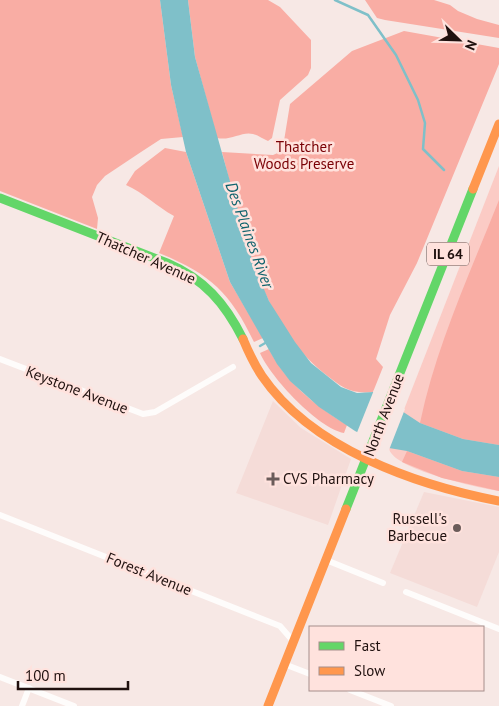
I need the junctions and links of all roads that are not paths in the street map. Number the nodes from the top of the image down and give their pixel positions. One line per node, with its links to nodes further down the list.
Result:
1 (499, 124): 5 (main road, North Avenue / IL 64)
2 (0, 198): 5 (main road, Thatcher Avenue)
3 (0, 360): 4 (street, Keystone Avenue)
4 (233, 367)
5 (367, 458): 6 (main road, Thatcher Avenue); 8 (main road, North Avenue / IL 64)
6 (499, 500)
7 (0, 515): 12 (street, Forest Avenue)
8 (326, 560): 9 (street); 12 (main road, North Avenue / IL 64)
9 (383, 582)
10 (406, 592): 11 (street)
11 (499, 629)
12 (293, 641): 13 (main road, North Avenue / IL 64)
13 (284, 664): 14 (street); 20 (main road, North Avenue / IL 64)
14 (309, 674)
15 (0, 677): 16 (street)
16 (29, 688): 18 (street); 19 (street)
17 (353, 691): 21 (street)
18 (22, 706)
19 (74, 706)
20 (268, 706)
21 (392, 706)

